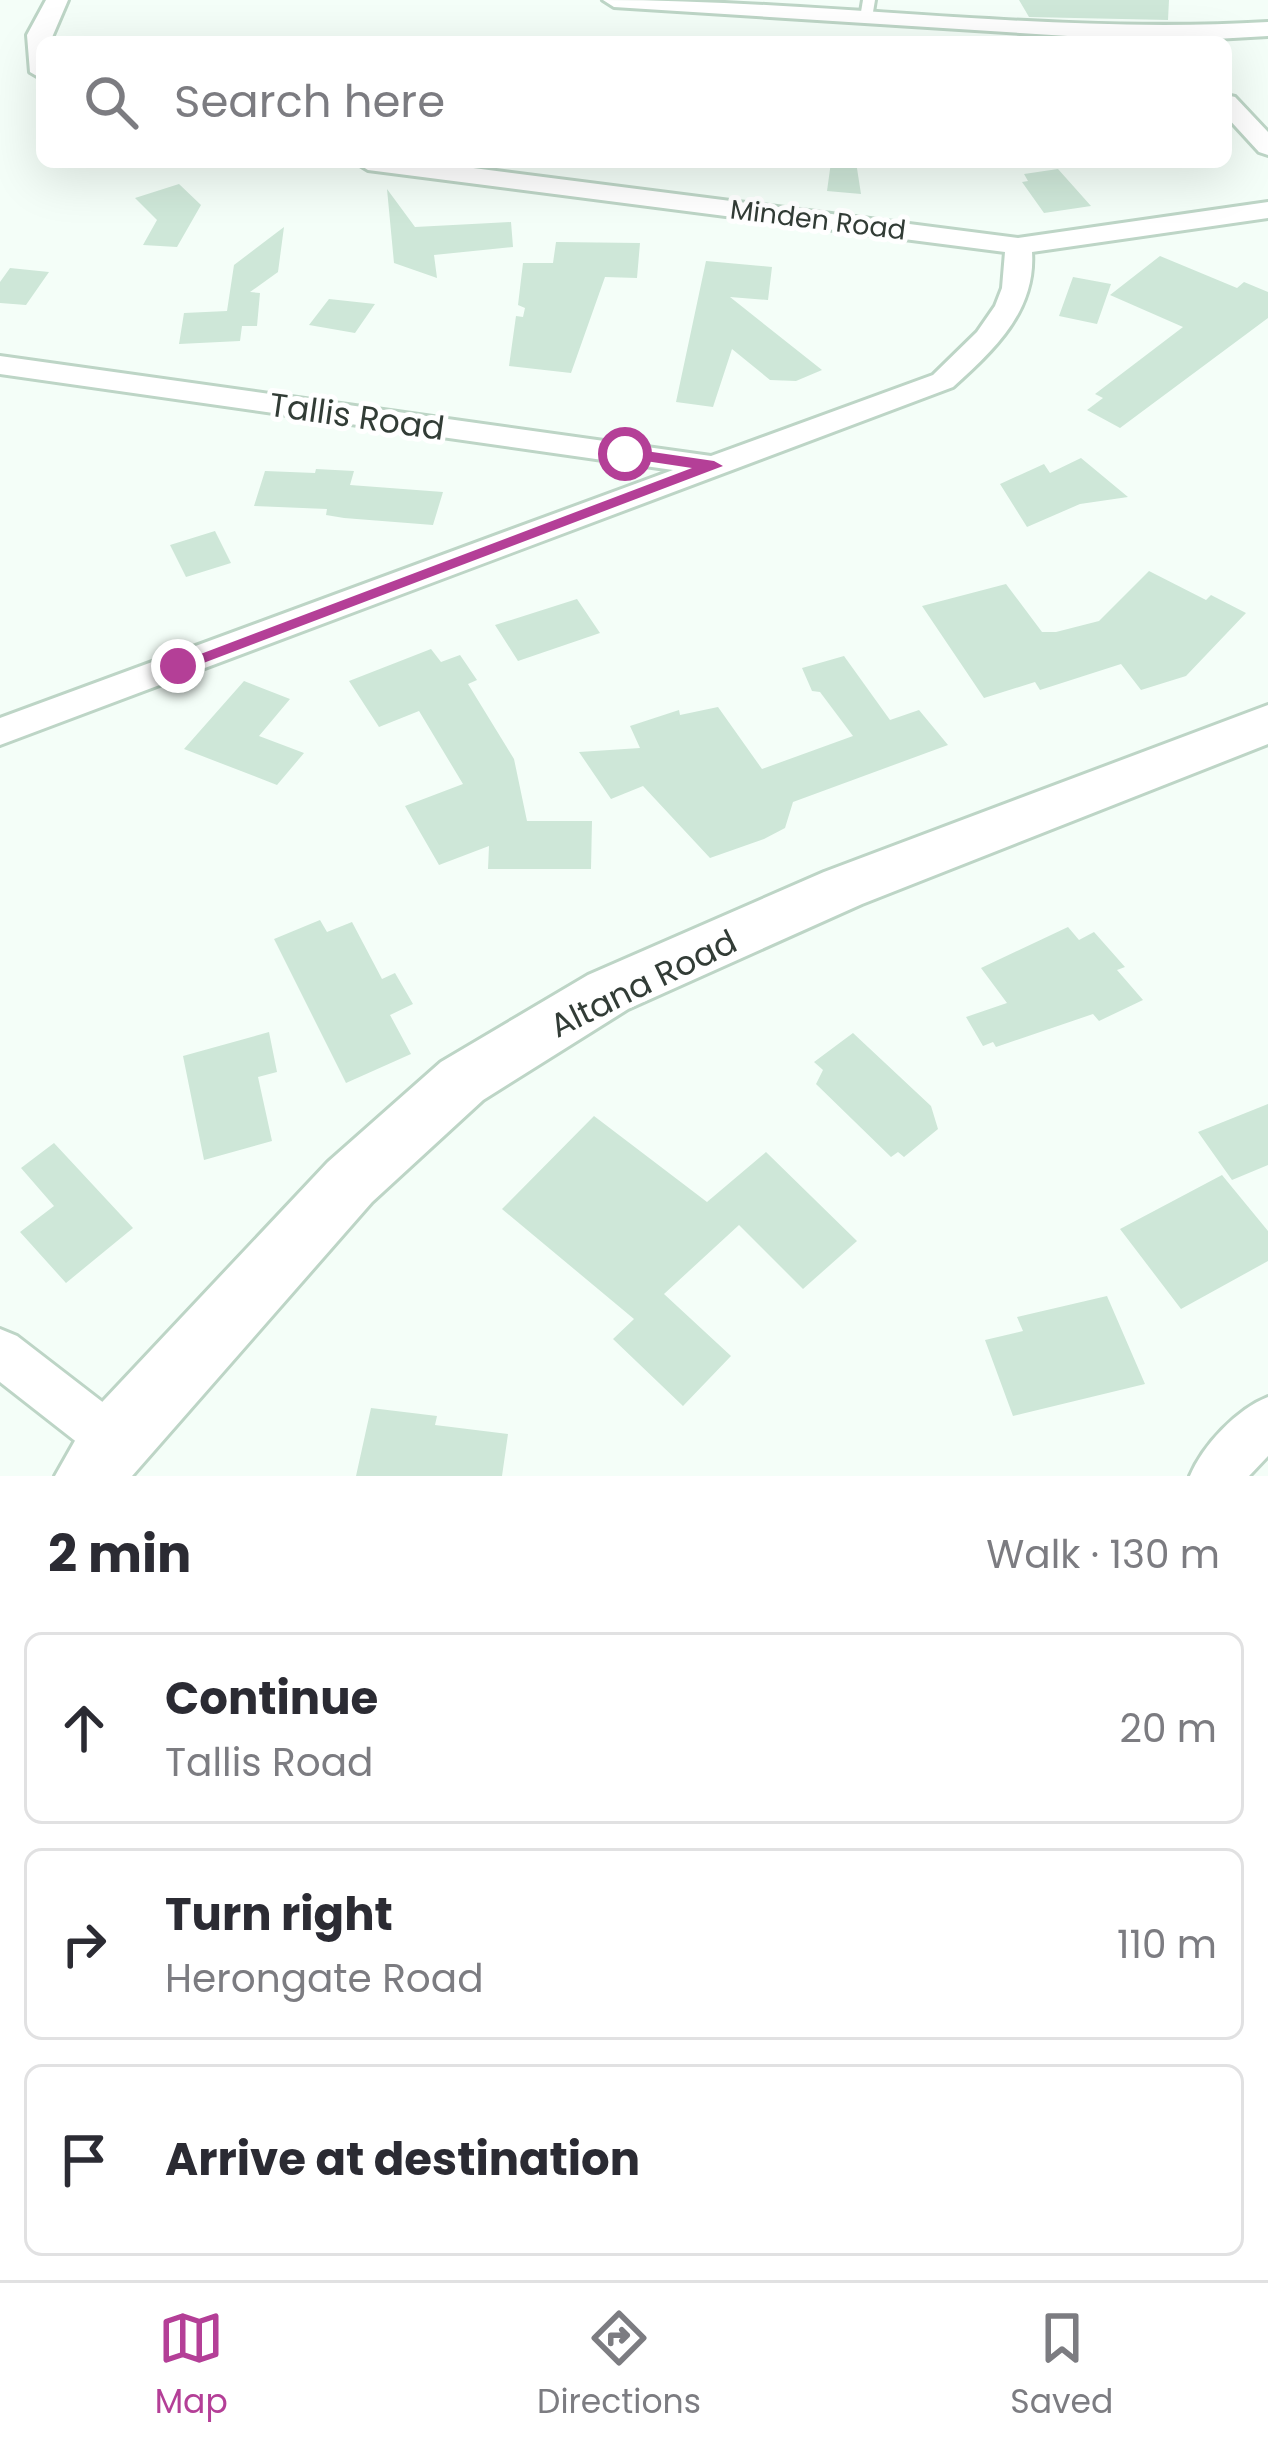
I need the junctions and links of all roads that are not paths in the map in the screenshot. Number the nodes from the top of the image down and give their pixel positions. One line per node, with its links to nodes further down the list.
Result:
1 (57, 0): 5 (street)
2 (614, 0): 3 (street)
3 (867, 9): 6 (street)
4 (1268, 29): 7 (street)
5 (38, 36)
6 (1146, 36)
7 (1189, 36)
8 (1232, 108): 9 (street)
9 (1268, 147)
10 (414, 168): 12 (street, Minden Road)
11 (1268, 210): 12 (street, Minden Road)
12 (1018, 246): 14 (street)
13 (0, 365): 14 (street, Tallis Road)
14 (714, 466): 16 (street)
15 (1268, 724): 19 (main road, Altana Road)
16 (0, 732)
17 (0, 1352): 19 (street)
18 (1268, 1421): 20 (street)
19 (102, 1459)
20 (1215, 1476)

